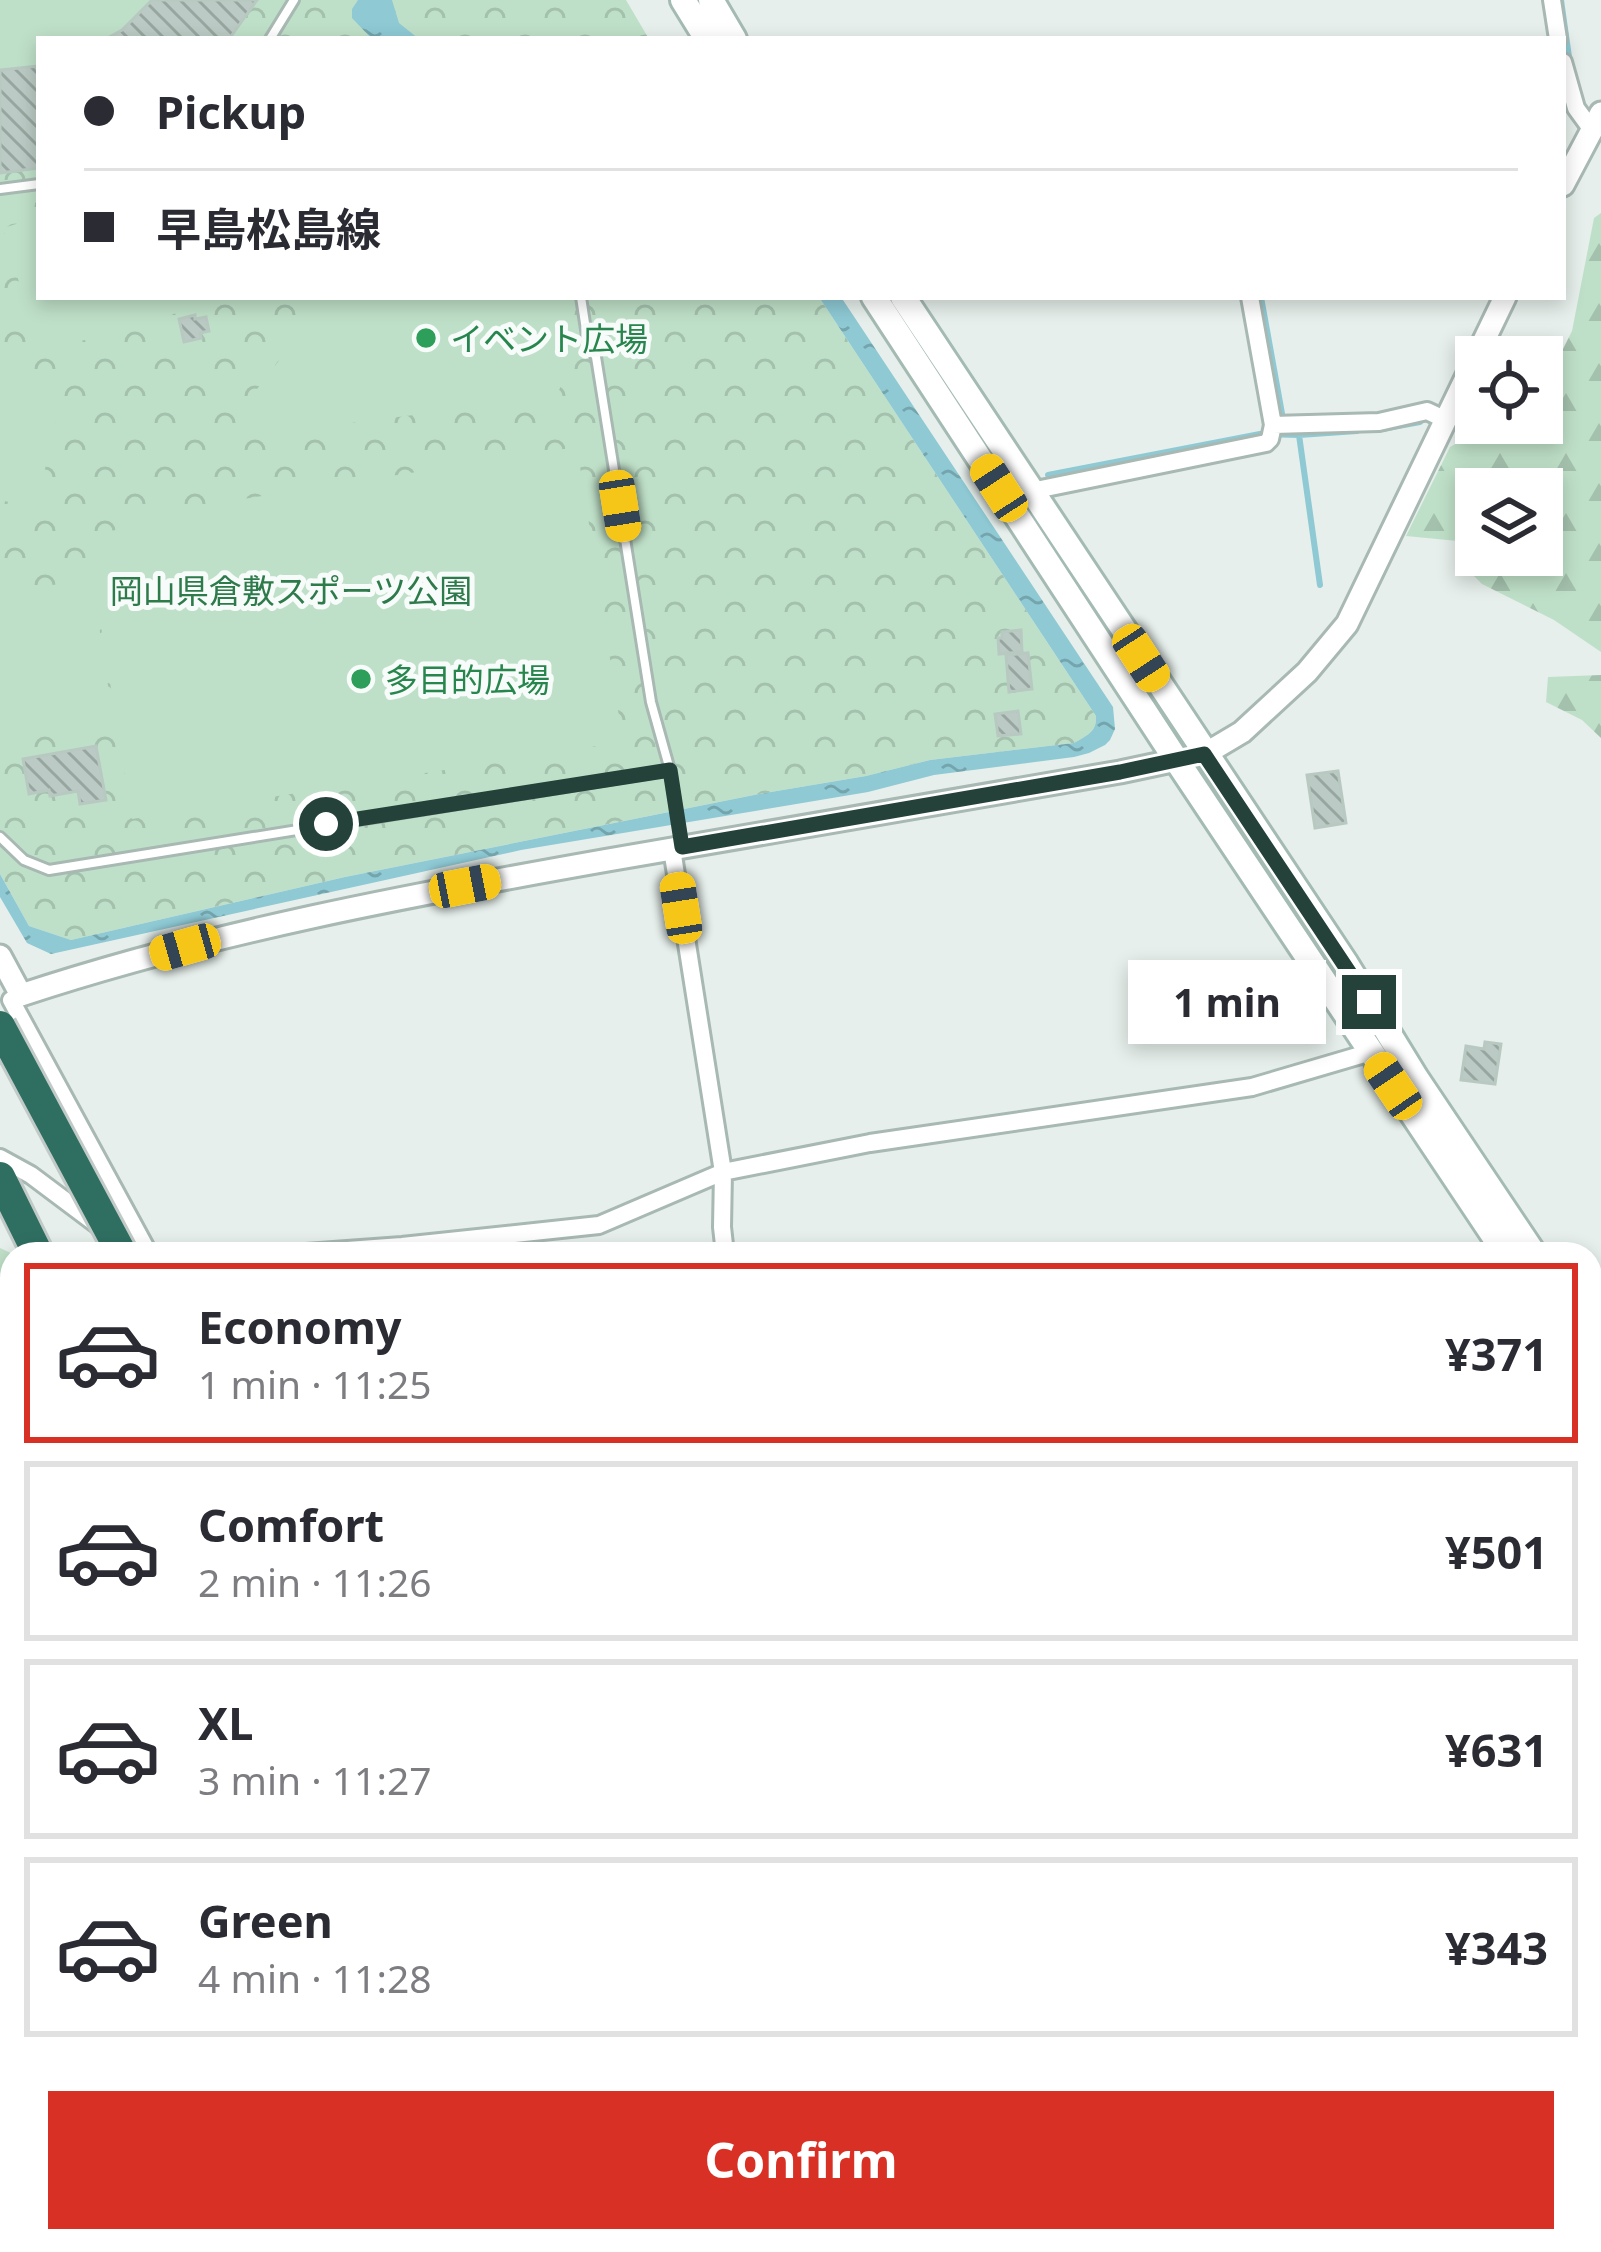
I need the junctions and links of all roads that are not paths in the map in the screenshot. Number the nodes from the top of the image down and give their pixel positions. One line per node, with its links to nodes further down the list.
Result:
1 (294, 0): 5 (lane)
2 (683, 0): 6 (main road)
3 (711, 0): 7 (main road)
4 (1552, 0): 8 (street)
5 (272, 36)
6 (705, 36)
7 (732, 36)
8 (1558, 36)
9 (1566, 73): 10 (street)
10 (1597, 122): 11 (street)
11 (1566, 179)
12 (36, 184): 13 (lane)
13 (0, 189)
14 (581, 300): 24 (lane)
15 (876, 300): 23 (main road)
16 (905, 300): 21 (main road)
17 (1251, 300): 20 (street)
18 (1504, 300): 19 (street)
19 (1444, 419): 20 (street); 22 (street)
20 (1276, 429): 21 (street)
21 (1031, 491): 22 (main road)
22 (1204, 754): 23 (street); 40 (main road)
23 (1178, 761): 26 (street); 29 (main road)
24 (670, 770): 25 (lane); 26 (lane)
25 (0, 838)
26 (678, 840): 28 (street); 31 (street)
27 (0, 956): 28 (street)
28 (8, 1007): 34 (highway, bridge); 36 (street)
29 (1371, 1052): 31 (street); 39 (main road)
30 (0, 1158): 35 (street)
31 (723, 1172): 37 (street); 38 (street)
32 (0, 1177): 33 (highway)
33 (32, 1242)
34 (116, 1242)
35 (123, 1242)
36 (141, 1242)
37 (440, 1242)
38 (723, 1242)
39 (1498, 1242)
40 (1526, 1242)

